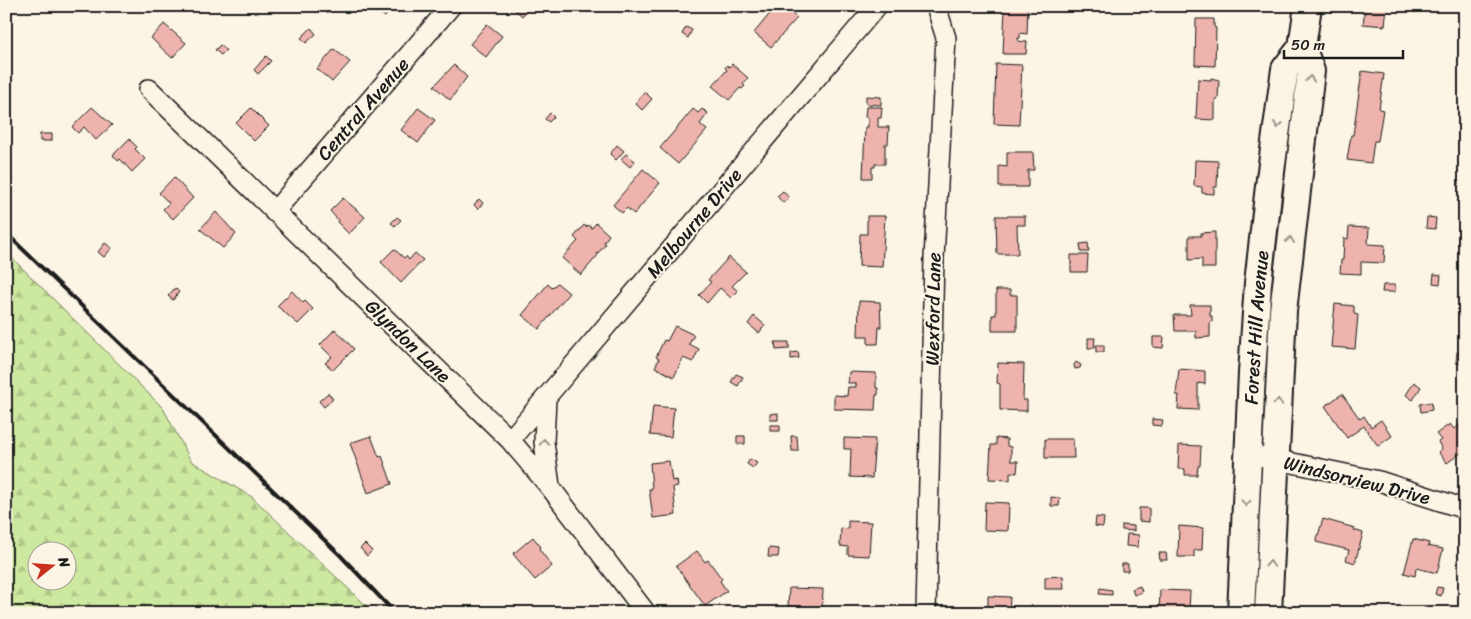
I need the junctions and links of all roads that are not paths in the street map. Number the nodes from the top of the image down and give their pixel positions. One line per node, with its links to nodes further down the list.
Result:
1 (451, 6): 7 (street, Central Avenue)
2 (877, 6): 8 (street, Melbourne Drive)
3 (936, 6): 15 (street, Wexford Lane)
4 (1308, 6): 5 (main road, Forest Hill Avenue)
5 (1302, 47): 10 (main road, Forest Hill Avenue, one-way to 10); 11 (main road, Forest Hill Avenue, one-way to 5)
6 (149, 89): 7 (street, Glyndon Lane)
7 (274, 212): 9 (street, Glyndon Lane)
8 (546, 398): 9 (street, Melbourne Drive); 12 (street, one-way to 8)
9 (510, 440): 12 (street, Glyndon Lane)
10 (1248, 454): 11 (street, Windsorview Drive); 16 (main road, Forest Hill Avenue, one-way to 16)
11 (1275, 460): 13 (street, Windsorview Drive); 17 (main road, Forest Hill Avenue, one-way to 11)
12 (550, 487): 14 (street, Glyndon Lane)
13 (1465, 509)
14 (646, 613)
15 (926, 613)
16 (1241, 613)
17 (1268, 613)

